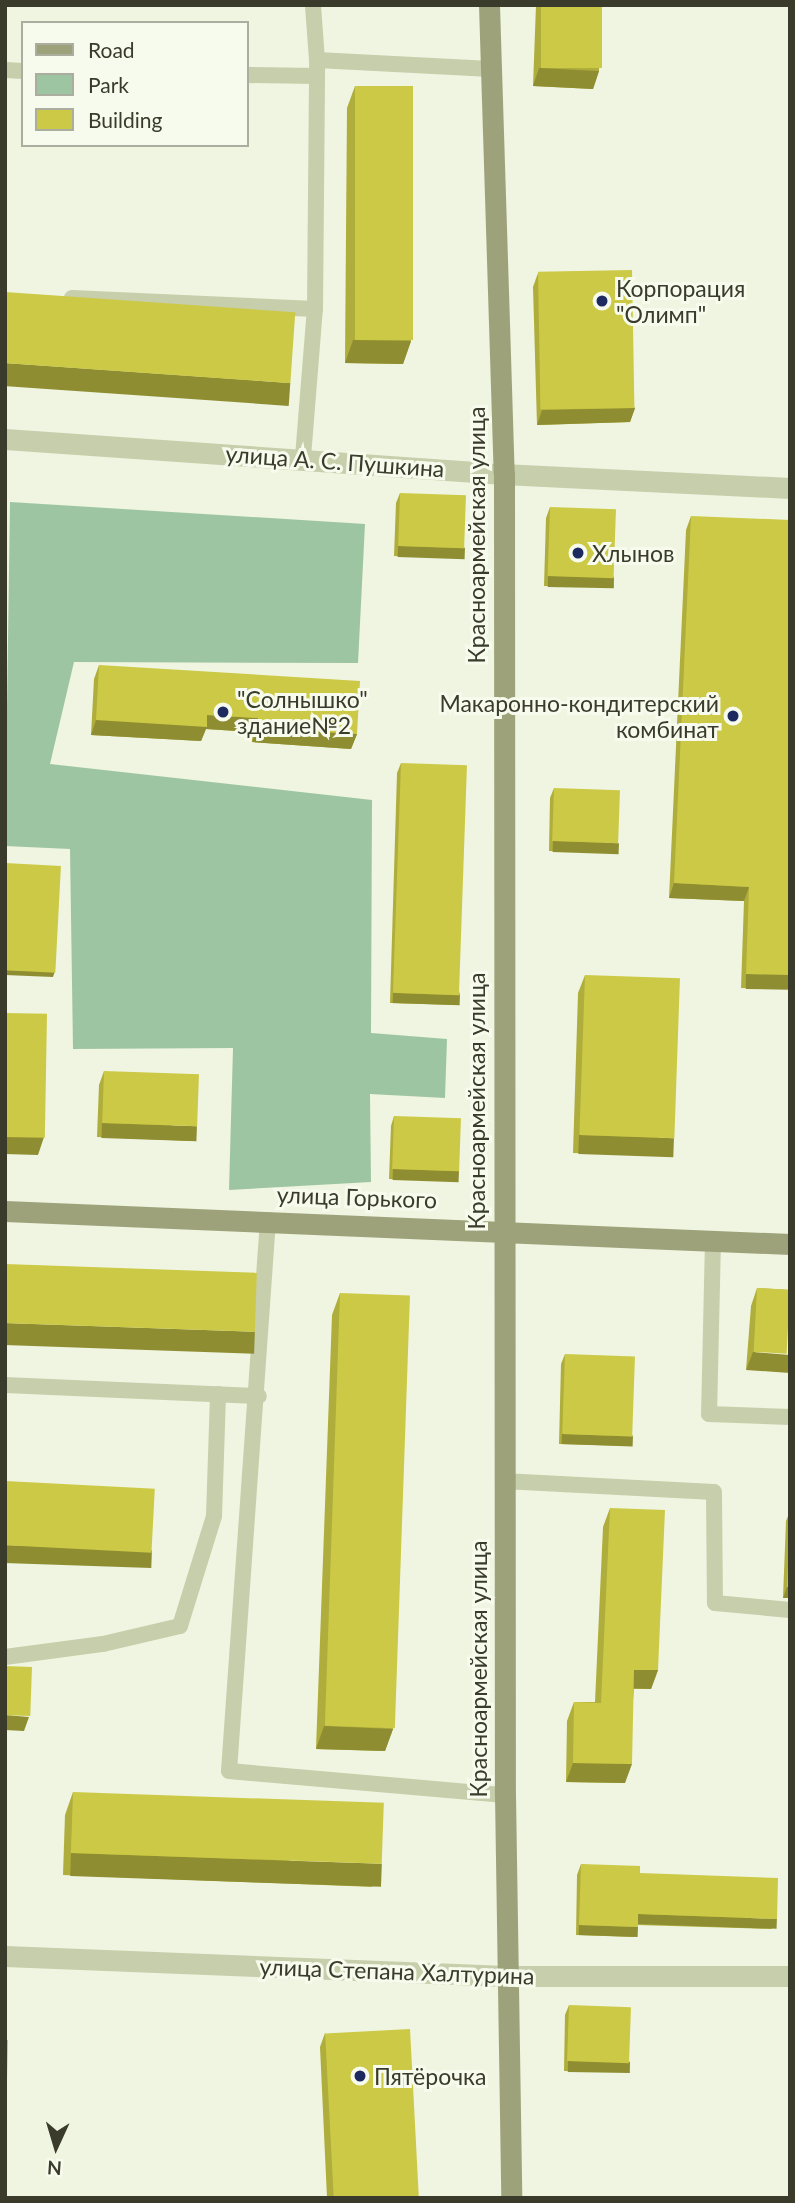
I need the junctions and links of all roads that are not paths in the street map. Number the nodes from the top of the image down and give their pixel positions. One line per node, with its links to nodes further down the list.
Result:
1 (313, 5): 3 (lane)
2 (489, 5): 4 (main road, Красноармейская улица)
3 (317, 68): 4 (lane); 5 (lane); 7 (lane)
4 (491, 69): 10 (main road, Красноармейская улица)
5 (248, 75)
6 (59, 297): 7 (lane)
7 (315, 309): 9 (lane)
8 (5, 439): 9 (street, улица А. С. Пушкина)
9 (303, 457): 10 (street, улица А. С. Пушкина)
10 (504, 474): 11 (street, улица А. С. Пушкина); 14 (main road, Красноармейская улица)
11 (790, 488)
12 (5, 1211): 13 (main road, улица Горького)
13 (268, 1220): 14 (main road, улица Горького); 19 (lane)
14 (502, 1229): 15 (main road, улица Горького); 21 (main road, Красноармейская улица)
15 (713, 1240): 16 (main road, улица Горького); 20 (lane)
16 (790, 1244)
17 (5, 1385): 18 (lane)
18 (218, 1394): 19 (lane); 23 (lane)
19 (259, 1396): 24 (lane)
20 (790, 1417)
21 (503, 1481): 22 (lane); 24 (main road, Красноармейская улица)
22 (790, 1611)
23 (5, 1657)
24 (505, 1795): 26 (main road, Красноармейская улица)
25 (5, 1956): 26 (street, улица Степана Халтурина)
26 (507, 1976): 27 (street, улица Степана Халтурина); 28 (main road, Красноармейская улица)
27 (790, 1976)
28 (511, 2198)

